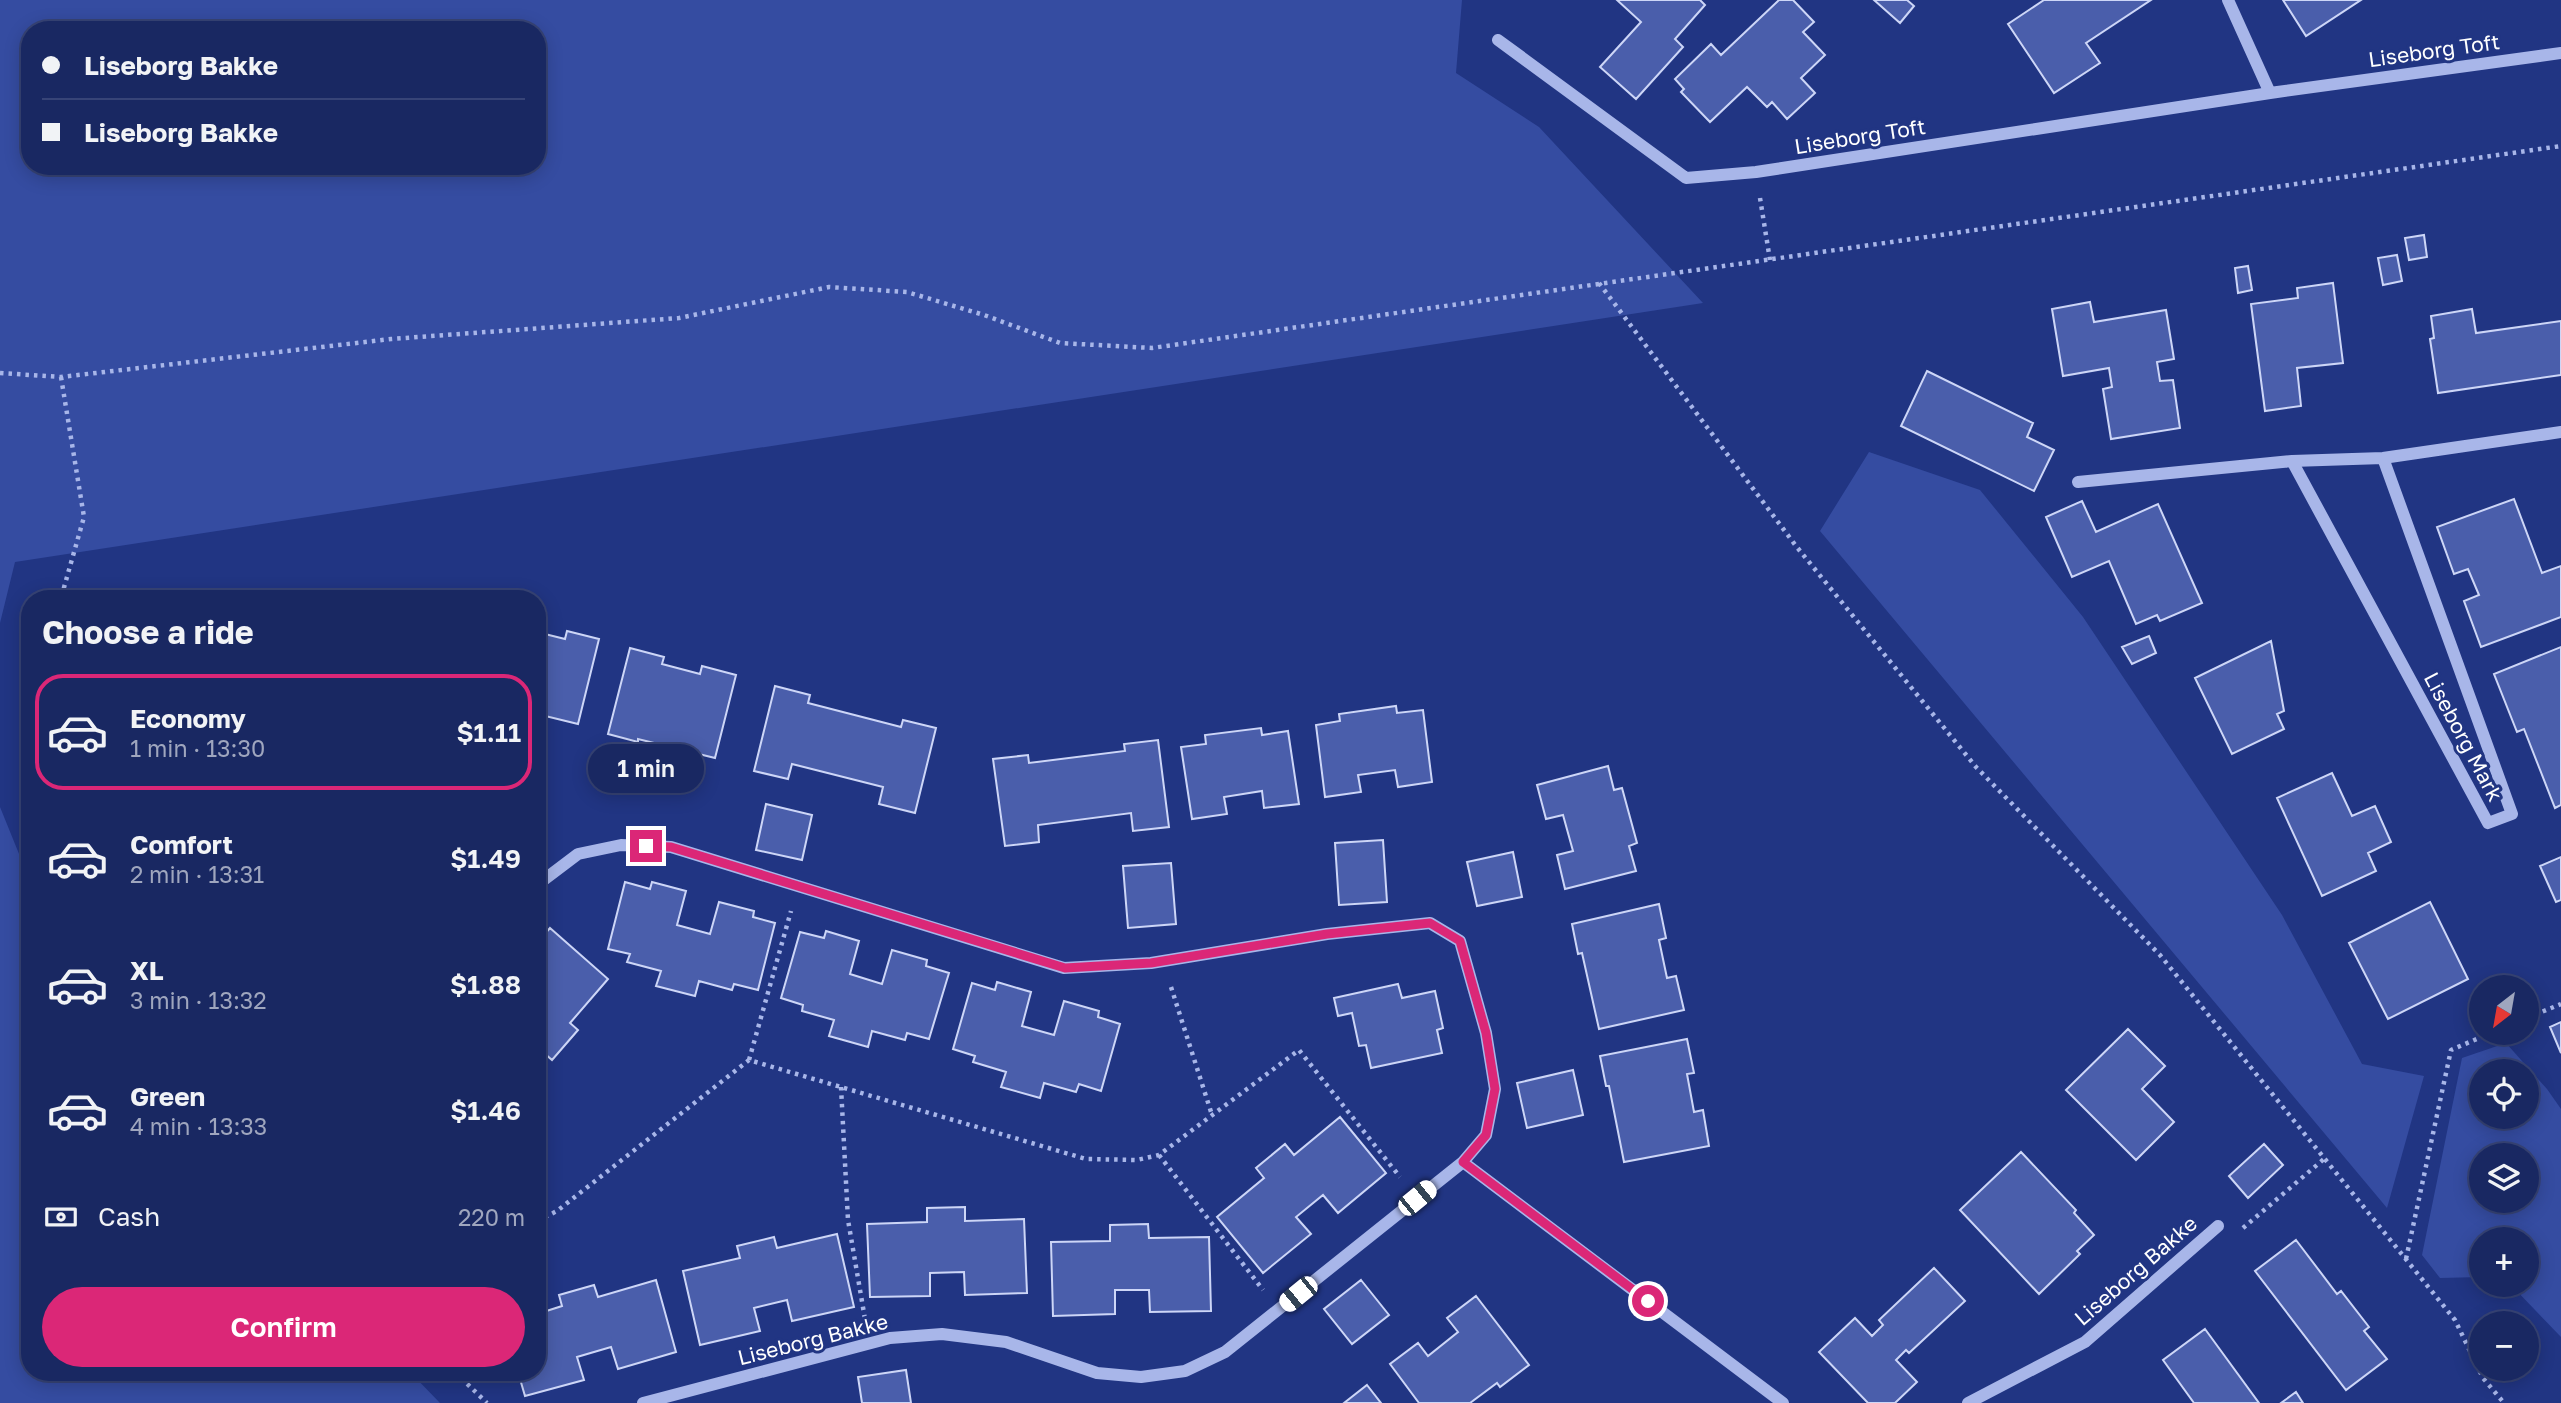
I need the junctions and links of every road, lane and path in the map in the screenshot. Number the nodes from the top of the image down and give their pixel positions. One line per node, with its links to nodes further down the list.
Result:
1 (2228, 0): 4 (street)
2 (1498, 40): 6 (street, Liseborg Toft)
3 (2561, 53): 4 (street, Liseborg Toft)
4 (2270, 93): 6 (street, Liseborg Toft)
5 (2561, 146): 7 (path)
6 (1756, 173): 7 (path)
7 (1770, 260): 8 (path)
8 (1599, 284): 10 (path); 26 (path)
9 (0, 373): 10 (path)
10 (61, 377): 15 (path)
11 (2561, 432): 12 (street)
12 (2383, 458): 13 (street); 13 (street, Liseborg Mark)
13 (2292, 461): 14 (street)
14 (2078, 482)
15 (63, 590)
16 (546, 878): 17 (street, Liseborg Bakke)
17 (797, 886): 18 (street, Liseborg Bakke); 22 (path)
18 (1162, 960): 24 (path); 27 (street, Liseborg Bakke)
19 (2561, 1004): 20 (path)
20 (2539, 1013)
21 (2469, 1042): 31 (path)
22 (750, 1059): 23 (path); 29 (path)
23 (841, 1087): 25 (path); 33 (path)
24 (1212, 1115): 25 (path); 28 (path)
25 (1158, 1155): 32 (path)
26 (2324, 1159): 30 (path); 31 (path)
27 (1463, 1162): 28 (street, Liseborg Bakke); 37 (street)
28 (1417, 1198): 32 (street, Liseborg Bakke)
29 (546, 1216)
30 (2218, 1226): 38 (street, Liseborg Bakke)
31 (2406, 1260): 39 (path)
32 (1278, 1310): 33 (street, Liseborg Bakke)
33 (869, 1343): 36 (street, Liseborg Bakke)
34 (464, 1381): 35 (path)
35 (487, 1403)
36 (643, 1403)
37 (1783, 1403)
38 (1968, 1403)
39 (2504, 1403)

